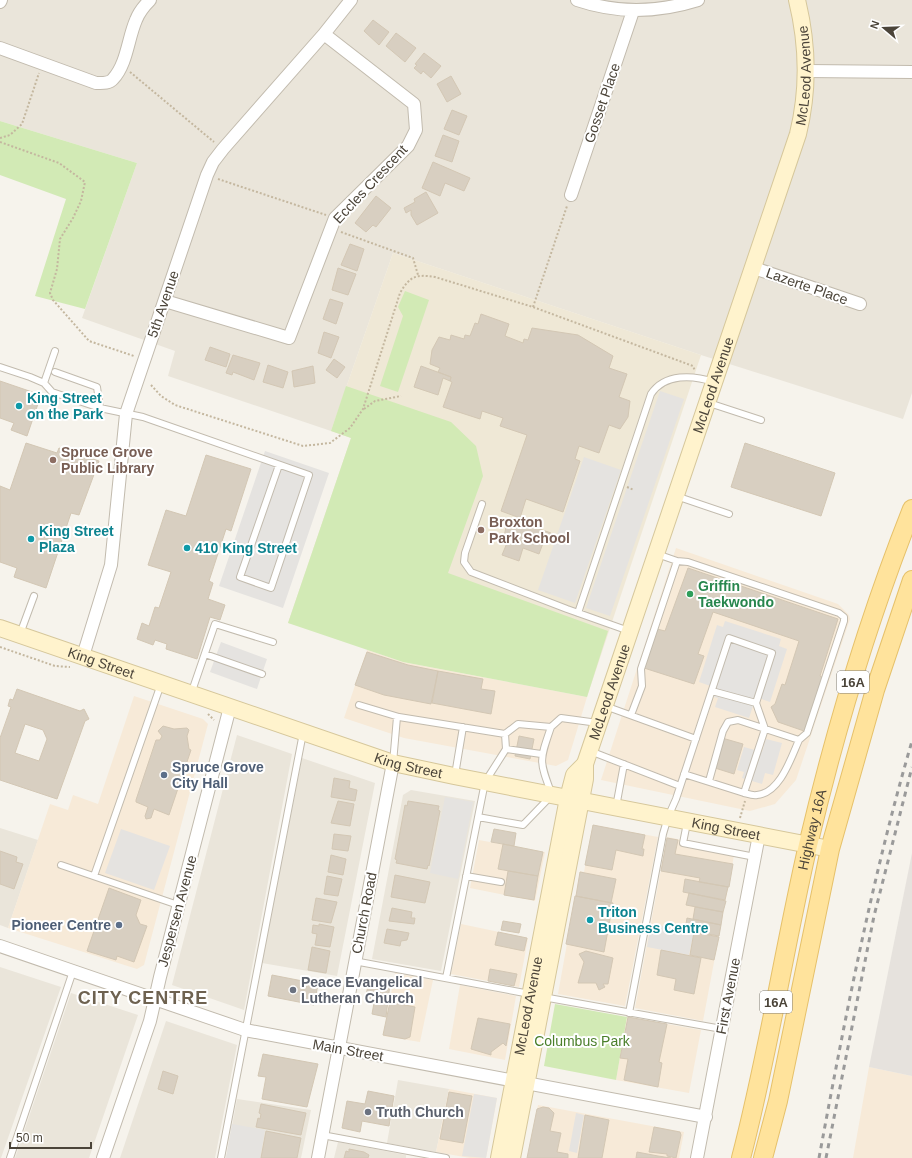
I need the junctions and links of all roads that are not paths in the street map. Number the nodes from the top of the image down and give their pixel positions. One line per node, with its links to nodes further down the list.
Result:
1 (150, 0): 8 (street)
2 (351, 0): 7 (street, 5th Avenue)
3 (577, 0): 6 (street)
4 (698, 0): 6 (street)
5 (797, 0): 9 (street, McLeod Avenue)
6 (633, 11): 11 (street, Gosset Place)
7 (324, 34): 13 (street, 5th Avenue); 13 (street, Eccles Crescent)
8 (0, 48)
9 (807, 71): 10 (street); 12 (street, McLeod Avenue)
10 (912, 72)
11 (571, 195)
12 (754, 268): 14 (street, Lazerte Place); 18 (street, McLeod Avenue)
13 (165, 301): 22 (street, 5th Avenue)
14 (860, 304)
15 (55, 351): 19 (lane)
16 (0, 367): 19 (lane)
17 (55, 372): 21 (lane)
18 (714, 382): 20 (street, McLeod Avenue); 33 (lane)
19 (44, 383): 21 (lane)
20 (707, 402): 23 (lane); 25 (street, McLeod Avenue)
21 (100, 408): 22 (lane)
22 (126, 414): 24 (lane); 39 (street, 5th Avenue)
23 (761, 420)
24 (279, 465): 24 (lane)
25 (675, 496): 28 (lane); 29 (street, McLeod Avenue)
26 (482, 504): 33 (lane)
27 (912, 509): 76 (main road, Highway 16A / 16A)
28 (729, 514)
29 (655, 554): 30 (lane); 35 (street, McLeod Avenue)
30 (677, 561): 48 (lane); 57 (lane)
31 (912, 580): 77 (main road, Highway 16A / 16A)
32 (34, 596): 36 (lane)
33 (578, 613): 35 (lane)
34 (0, 628): 36 (street, King Street)
35 (629, 631): 46 (street, McLeod Avenue)
36 (20, 634): 39 (street, King Street)
37 (274, 642): 38 (lane)
38 (205, 654): 40 (lane); 43 (lane)
39 (79, 662): 41 (street, King Street)
40 (262, 674)
41 (161, 683): 43 (street, King Street); 80 (lane)
42 (712, 691): 44 (lane); 44 (lane); 56 (lane)
43 (191, 694): 47 (street, King Street)
44 (756, 703): 53 (lane)
45 (359, 705): 49 (lane)
46 (603, 706): 48 (lane); 50 (street, McLeod Avenue)
47 (230, 707): 54 (street, King Street); 83 (street, Jespersen Avenue)
48 (631, 715): 56 (lane)
49 (397, 716): 52 (lane); 61 (lane)
50 (598, 723): 51 (lane); 60 (street, McLeod Avenue)
51 (551, 727): 55 (lane); 59 (lane)
52 (462, 728): 55 (lane); 64 (lane)
53 (765, 729): 57 (lane); 66 (lane); 68 (lane)
54 (303, 732): 61 (street, King Street); 92 (lane)
55 (505, 734): 58 (lane)
56 (696, 739): 63 (lane)
57 (799, 740): 68 (lane)
58 (506, 749): 59 (lane); 65 (lane)
59 (542, 754): 69 (lane)
60 (587, 757): 62 (lane); 70 (street, McLeod Avenue)
61 (393, 763): 64 (street, King Street); 85 (street, Church Road)
62 (624, 764): 67 (lane); 71 (lane)
63 (684, 774): 66 (lane); 67 (lane)
64 (454, 776): 65 (street, King Street)
65 (485, 782): 69 (street, King Street); 72 (lane)
66 (709, 782): 68 (lane)
67 (680, 786): 73 (lane)
68 (744, 793)
69 (552, 795): 70 (street, King Street); 72 (lane)
70 (575, 799): 71 (street, King Street); 88 (street, McLeod Avenue)
71 (616, 807): 73 (street, King Street)
72 (478, 817): 81 (lane)
73 (668, 817): 74 (street, King Street); 90 (lane)
74 (688, 821): 75 (street, King Street); 78 (lane)
75 (759, 834): 76 (street, King Street); 78 (street, First Avenue)
76 (808, 845): 77 (street, King Street); 106 (main road, Highway 16A / 16A)
77 (830, 849): 107 (main road, Highway 16A / 16A)
78 (755, 857): 91 (street, First Avenue)
79 (61, 865): 80 (lane)
80 (94, 876): 83 (lane)
81 (466, 876): 82 (lane); 87 (lane)
82 (501, 882)
83 (178, 905): 89 (street, Jespersen Avenue)
84 (0, 946): 86 (street, Main Street)
85 (354, 961): 87 (lane); 93 (street, Church Road)
86 (73, 971): 89 (street, Main Street); 98 (lane)
87 (446, 978): 88 (lane)
88 (536, 995): 90 (lane); 94 (street, McLeod Avenue)
89 (155, 1000): 92 (street, Main Street); 99 (street, Jespersen Avenue)
90 (629, 1013): 91 (lane)
91 (722, 1029): 95 (street, First Avenue)
92 (245, 1030): 93 (street, Main Street); 100 (lane)
93 (338, 1047): 94 (street, Main Street); 96 (street, Church Road)
94 (520, 1081): 95 (street, Main Street); 103 (street, McLeod Avenue); 104 (street, McLeod Avenue)
95 (706, 1117): 105 (street, First Avenue)
96 (322, 1134): 97 (lane); 101 (street, Church Road)
97 (411, 1155): 102 (lane)
98 (10, 1158)
99 (103, 1158)
100 (221, 1158)
101 (318, 1158)
102 (446, 1158)
103 (499, 1158)
104 (512, 1158)
105 (697, 1158)
106 (740, 1158)
107 (763, 1158)

